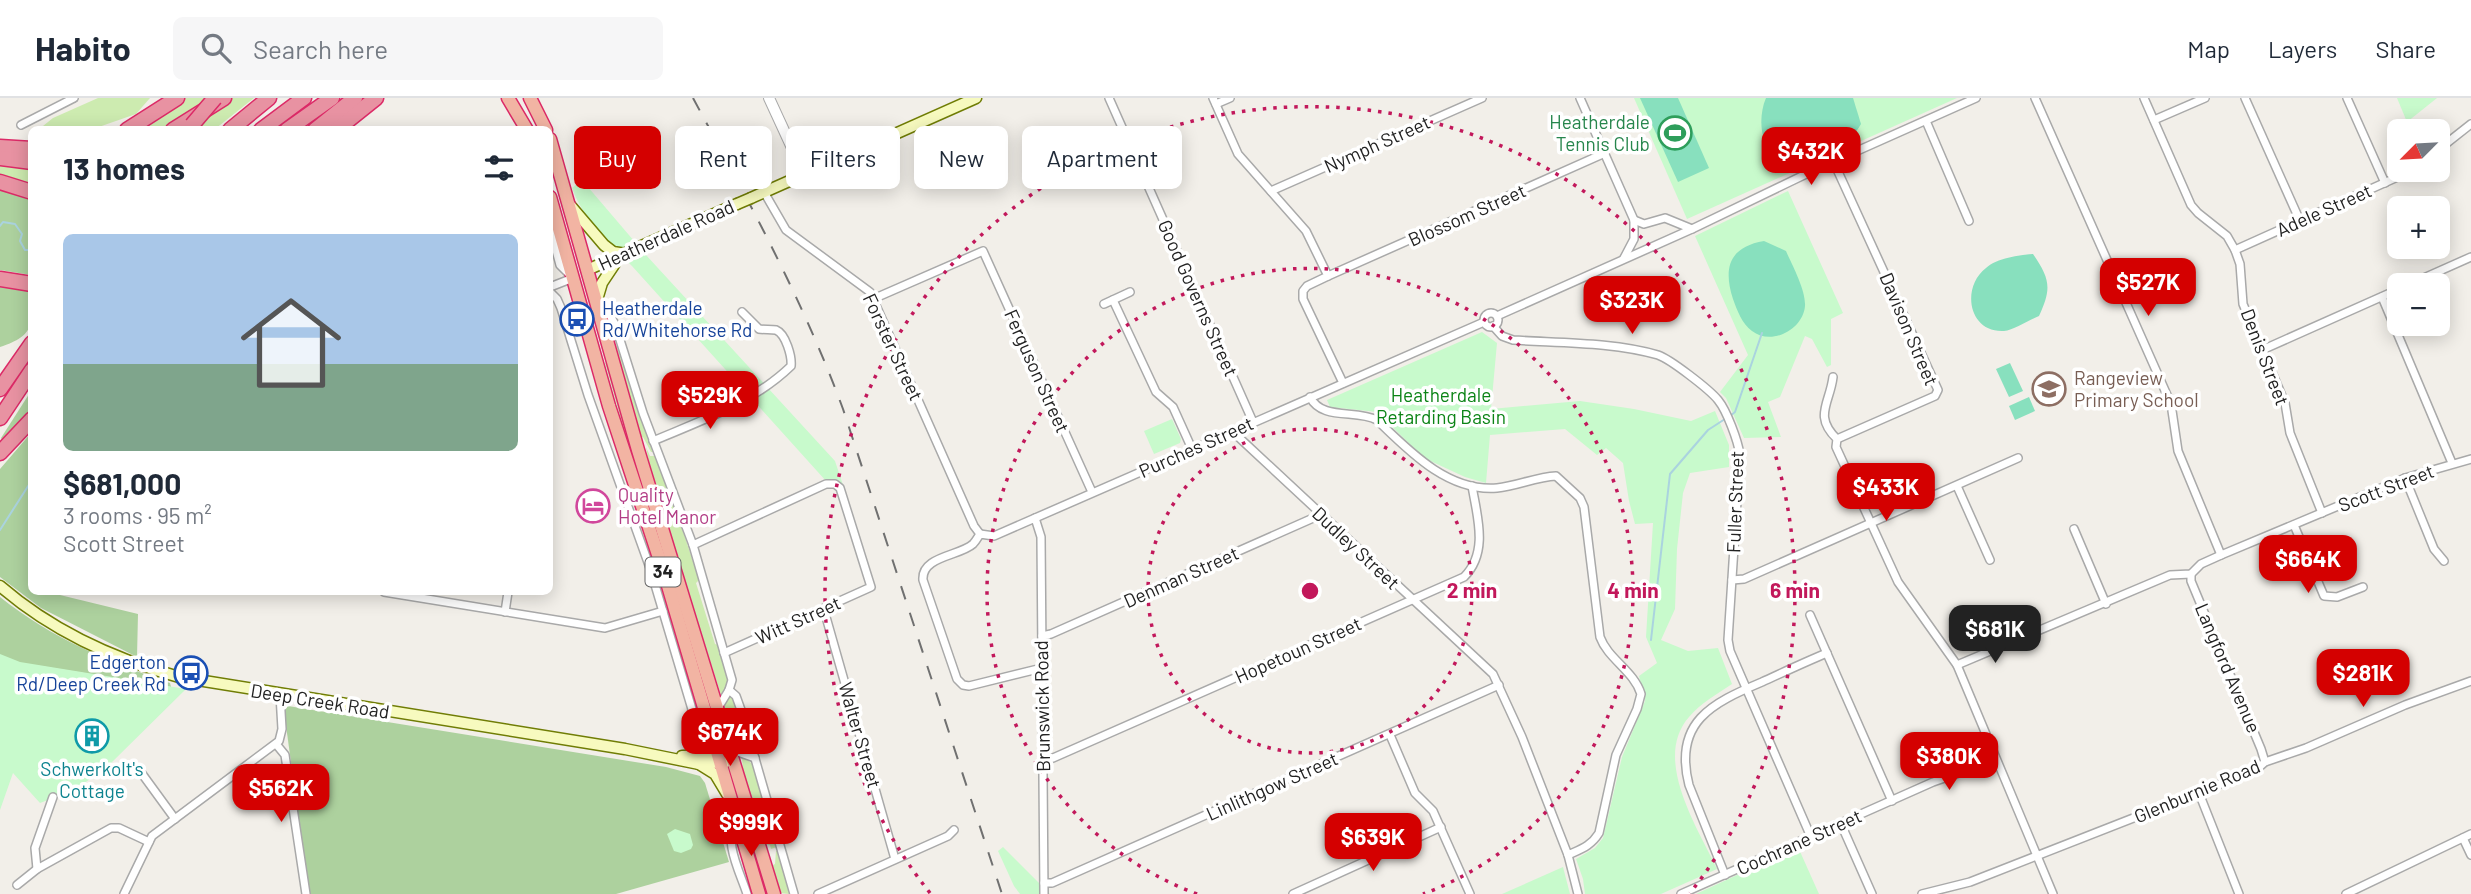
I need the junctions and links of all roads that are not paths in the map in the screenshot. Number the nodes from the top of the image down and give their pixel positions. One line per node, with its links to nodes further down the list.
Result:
1 (74, 98): 28 (street)
2 (177, 98): 29 (highway)
3 (215, 98): 31 (highway, bridge)
4 (224, 98): 30 (highway)
5 (269, 98): 32 (highway)
6 (304, 98): 33 (highway)
7 (332, 98): 34 (highway)
8 (355, 98): 35 (highway)
9 (376, 98): 36 (highway)
10 (508, 98): 37 (highway)
11 (530, 98): 38 (highway)
12 (769, 98): 40 (street)
13 (976, 98): 39 (main road, Heatherdale Road)
14 (1109, 98): 95 (street, Good Governs Street)
15 (1230, 98): 24 (street)
16 (1482, 98): 53 (street, Nymph Street)
17 (1580, 98): 45 (street)
18 (1976, 98): 26 (street, Purches Street)
19 (2035, 98): 117 (street)
20 (2144, 98): 25 (street, Denis Street)
21 (2205, 98): 25 (street)
22 (2245, 98): 59 (street)
23 (2347, 98): 51 (street)
24 (1214, 101): 53 (street)
25 (2154, 120): 62 (street, Denis Street)
26 (1926, 121): 48 (street, Purches Street); 58 (street)
27 (2471, 124): 41 (street)
28 (21, 125)
29 (133, 126)
30 (179, 126)
31 (191, 126)
32 (235, 126)
33 (266, 126)
34 (293, 126)
35 (319, 126)
36 (341, 126)
37 (525, 126)
38 (544, 126)
39 (900, 132)
40 (786, 135)
41 (2450, 141)
42 (0, 147): 43 (highway)
43 (28, 149)
44 (553, 150): 55 (highway, 34)
45 (1605, 153): 57 (street); 68 (street, Blossom Street)
46 (0, 158): 47 (highway)
47 (28, 162)
48 (1834, 162): 60 (street, Purches Street); 98 (street, Davison Street)
49 (0, 182): 52 (highway)
50 (786, 182): 54 (main road, Heatherdale Road)
51 (2385, 183): 59 (street, Adele Street)
52 (28, 191)
53 (1271, 191): 68 (street)
54 (764, 192): 63 (main road, Heatherdale Road, bridge); 77 (street, Forster Street)
55 (567, 201): 63 (main road); 66 (highway, 34)
56 (553, 208): 69 (highway, 34)
57 (1634, 220): 60 (street); 65 (street)
58 (1969, 221)
59 (2300, 221): 62 (street, Adele Street)
60 (1692, 229): 65 (street, Purches Street)
61 (553, 239): 69 (street)
62 (2235, 250): 88 (street, Denis Street)
63 (623, 255): 66 (main road, Heatherdale Road); 79 (main road)
64 (2471, 257): 67 (street)
65 (1624, 259): 82 (street, Purches Street)
66 (587, 270): 69 (highway); 79 (highway, 34)
67 (2435, 273)
68 (1328, 276): 91 (street, Blossom Street)
69 (573, 278): 72 (street); 85 (highway, 34)
70 (0, 279): 71 (highway)
71 (28, 283)
72 (553, 288)
73 (1130, 292): 78 (street)
74 (553, 294): 129 (street)
75 (2387, 295): 76 (street)
76 (2382, 297): 88 (street); 104 (street)
77 (873, 299): 108 (street, Ferguson Street); 115 (street, Forster Street)
78 (1113, 300): 80 (street); 100 (street)
79 (596, 303): 83 (highway, 34)
80 (1104, 304)
81 (742, 312): 99 (street)
82 (1497, 316): 84 (street, Purches Street); 86 (street)
83 (606, 320): 85 (highway); 99 (street); 142 (highway, 34)
84 (1484, 322): 86 (street); 91 (street, Purches Street)
85 (587, 326): 145 (highway, 34)
86 (1493, 326): 121 (street, Fuller Street)
87 (28, 347): 92 (highway)
88 (2262, 350): 109 (street, Denis Street)
89 (28, 376): 94 (highway)
90 (1833, 377): 98 (street)
91 (1343, 383): 93 (street, Purches Street)
92 (0, 389)
93 (1310, 397): 95 (street, Purches Street); 106 (street)
94 (0, 418)
95 (1253, 422): 97 (street, Purches Street)
96 (28, 423): 101 (highway)
97 (1233, 431): 100 (street, Purches Street); 110 (street, Dudley Street)
98 (1837, 439): 112 (street)
99 (653, 441): 116 (street)
100 (1192, 449): 108 (street, Purches Street)
101 (0, 453)
102 (2018, 458): 107 (street)
103 (2471, 459): 104 (street, Scott Street)
104 (2452, 463): 105 (street, Scott Street)
105 (2405, 478): 109 (street, Scott Street); 119 (street)
106 (1472, 486): 126 (street, Hopetoun Street); 167 (street)
107 (1957, 486): 112 (street); 118 (street)
108 (1092, 492): 111 (street, Purches Street)
109 (2322, 513): 113 (street, Scott Street)
110 (1320, 515): 126 (street, Dudley Street); 132 (street, Denman Street)
111 (1035, 518): 115 (street, Purches Street); 132 (street, Brunswick Road)
112 (1871, 524): 121 (street); 135 (street)
113 (2294, 524): 117 (street, Scott Street); 123 (street)
114 (2074, 529): 127 (street)
115 (980, 534): 136 (street, Purches Street)
116 (693, 545): 128 (street, Witt Street); 133 (street)
117 (2221, 555): 120 (street, Scott Street)
118 (1990, 560)
119 (2444, 561)
120 (2191, 574): 127 (street, Scott Street); 151 (street, Langford Avenue)
121 (1732, 580): 139 (street, Fuller Street)
122 (0, 586): 141 (main road, Deep Creek Road)
123 (2363, 587)
124 (402, 595): 130 (street)
125 (508, 595): 130 (street)
126 (1412, 600): 138 (street, Dudley Street); 149 (street, Hopetoun Street)
127 (2106, 604): 135 (street, Scott Street)
128 (824, 610): 133 (street, Witt Street); 170 (street, Walter Street)
129 (663, 611): 130 (street); 145 (street)
130 (505, 612)
131 (1810, 615): 134 (street)
132 (1042, 636): 136 (street, Brunswick Road)
133 (724, 653): 140 (street)
134 (1827, 653): 139 (street); 156 (street)
135 (1957, 665): 150 (street)
136 (1042, 668): 149 (street, Brunswick Road)
137 (2471, 681): 151 (street, Glenburnie Road)
138 (1499, 685): 143 (street, Linlithgow Street); 167 (street, Dudley Street)
139 (1746, 688): 164 (street, Fuller Street); 172 (street)
140 (729, 691): 142 (street); 148 (street)
141 (279, 695): 144 (street); 146 (main road, Deep Creek Road)
142 (718, 708): 147 (highway, 34)
143 (1390, 735): 161 (street); 173 (street, Linlithgow Street)
144 (276, 744): 158 (street); 177 (street)
145 (717, 751): 146 (main road, Deep Creek Road); 147 (main road, Deep Creek Road); 152 (main road, Deep Creek Road); 157 (highway, 34)
146 (660, 755): 152 (main road, Deep Creek Road)
147 (733, 755): 148 (street); 180 (highway, 34)
148 (755, 758): 181 (street)
149 (1043, 760): 173 (street, Brunswick Road)
150 (1996, 760): 156 (street, Cochrane Street); 168 (street)
151 (2265, 762): 154 (street, Glenburnie Road)
152 (699, 764): 157 (main road)
153 (140, 771): 158 (street)
154 (2199, 793): 168 (street, Glenburnie Road); 191 (street)
155 (53, 797): 171 (street)
156 (1892, 801): 160 (street, Cochrane Street)
157 (732, 803): 159 (highway, 34)
158 (175, 819): 166 (street)
159 (737, 819): 178 (street); 179 (highway, 34)
160 (1840, 824): 164 (street, Cochrane Street); 188 (street)
161 (1441, 827): 184 (street); 185 (street)
162 (954, 830): 170 (street)
163 (2471, 834): 165 (street)
164 (1811, 837): 172 (street, Cochrane Street)
165 (2463, 838): 169 (street); 175 (street)
166 (149, 842): 171 (street); 176 (street)
167 (1567, 855): 186 (street, Dudley Street)
168 (2035, 855): 189 (street, Glenburnie Road); 190 (street)
169 (2471, 855)
170 (895, 859): 182 (street)
171 (37, 869): 174 (street)
172 (1725, 875): 187 (street, Cochrane Street)
173 (1044, 883): 183 (street, Brunswick Road)
174 (17, 885)
175 (2365, 885): 192 (street); 193 (street)
176 (124, 894)
177 (306, 894)
178 (747, 894)
179 (759, 894)
180 (774, 894)
181 (794, 894)
182 (818, 894)
183 (1044, 894)
184 (1293, 894)
185 (1470, 894)
186 (1578, 894)
187 (1681, 894)
188 (1872, 894)
189 (1922, 894)
190 (2053, 894)
191 (2239, 894)
192 (2346, 894)
193 (2370, 894)

